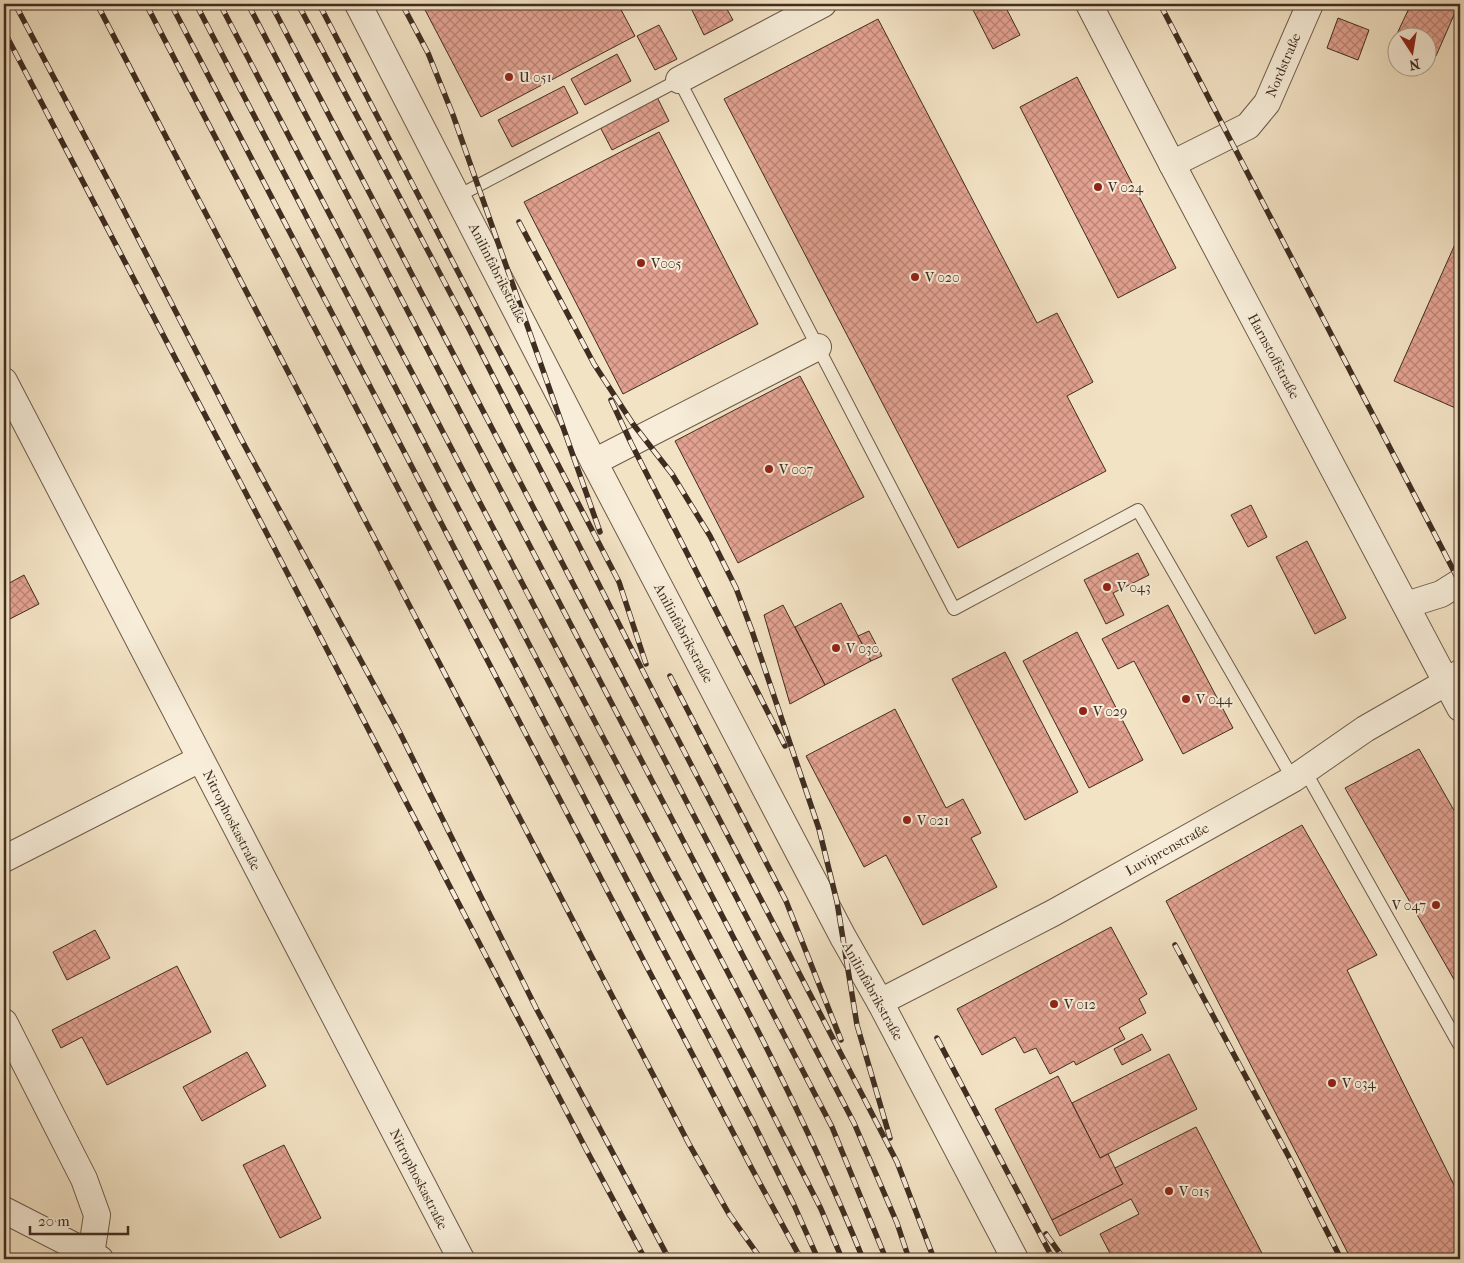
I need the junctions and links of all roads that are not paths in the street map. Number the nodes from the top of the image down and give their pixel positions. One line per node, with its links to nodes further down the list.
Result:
1 (358, 4): 7 (street, Anilinfabrikstraße)
2 (823, 4): 5 (street)
3 (1090, 4): 6 (street, Harnstoffstraße)
4 (1310, 4): 6 (street, Nordstraße)
5 (680, 80): 7 (lane); 8 (lane)
6 (1172, 164): 12 (street, Harnstoffstraße)
7 (458, 196): 10 (street, Anilinfabrikstraße)
8 (818, 347): 10 (street); 16 (lane)
9 (4, 381): 15 (street, Nitrophoskastraße)
10 (594, 462): 18 (street, Anilinfabrikstraße)
11 (1460, 582): 12 (street)
12 (1406, 605): 13 (street, Harnstoffstraße)
13 (1450, 674): 14 (street, Harnstoffstraße); 16 (street, Luviprenstraße)
14 (1460, 708)
15 (200, 759): 17 (street); 23 (street, Nitrophoskastraße)
16 (1299, 775): 18 (street, Luviprenstraße); 20 (lane)
17 (4, 859)
18 (880, 1002): 24 (street, Anilinfabrikstraße)
19 (4, 1022): 22 (street)
20 (1460, 1046)
21 (4, 1210): 22 (street)
22 (96, 1257)
23 (461, 1259)
24 (1015, 1259)

